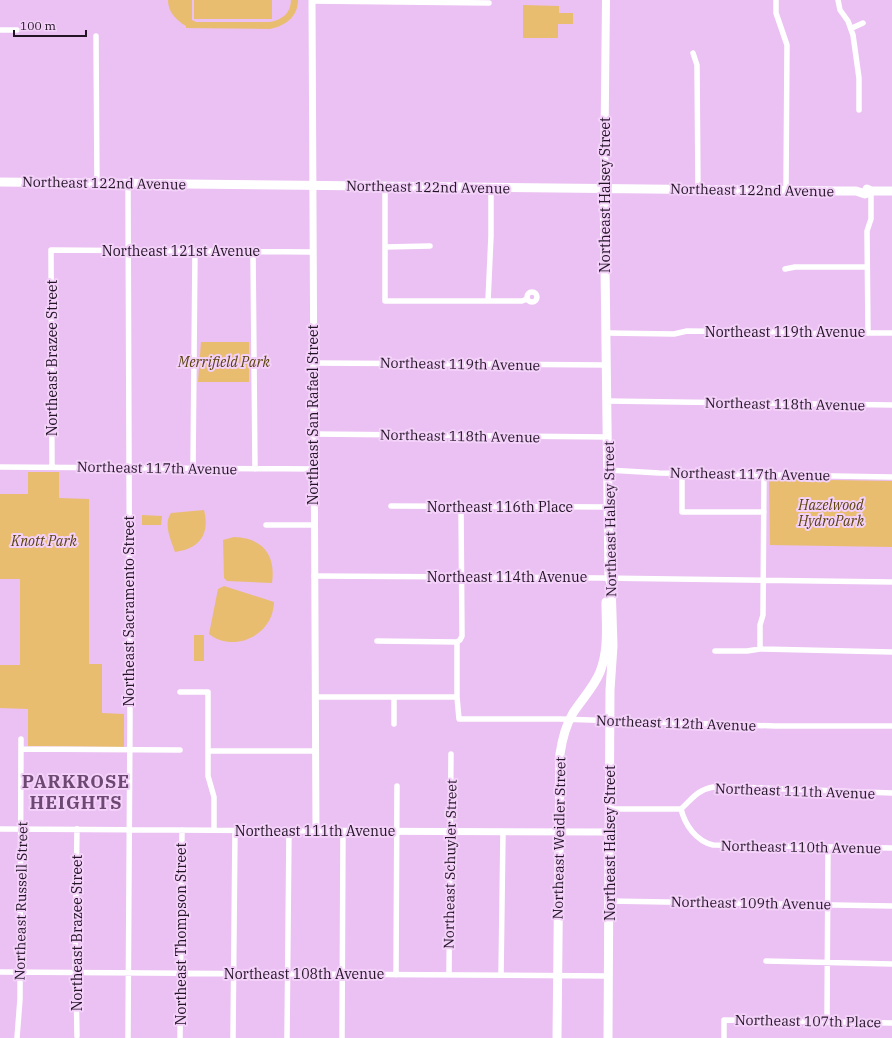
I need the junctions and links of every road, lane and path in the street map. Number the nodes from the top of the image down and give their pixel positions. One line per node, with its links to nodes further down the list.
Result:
1 (312, 0): 5 (street); 17 (street, Northeast San Rafael Street)
2 (606, 0): 20 (main road, Northeast Halsey Street)
3 (776, 0): 22 (street)
4 (838, 0): 8 (street)
5 (459, 1): 6 (street)
6 (489, 3)
7 (863, 23): 8 (street)
8 (852, 28): 13 (street)
9 (0, 30): 10 (street)
10 (17, 30)
11 (96, 36): 15 (street)
12 (693, 53): 21 (street)
13 (859, 110)
14 (0, 182): 15 (main road, Northeast 122nd Avenue)
15 (97, 183): 16 (main road, Northeast 122nd Avenue)
16 (128, 183): 17 (main road, Northeast 122nd Avenue); 28 (street, Northeast Sacramento Street)
17 (312, 186): 18 (main road, Northeast 122nd Avenue); 31 (street, Northeast San Rafael Street)
18 (385, 186): 19 (main road, Northeast 122nd Avenue); 26 (street)
19 (490, 187): 20 (main road, Northeast 122nd Avenue); 35 (street)
20 (604, 188): 21 (main road, Northeast 122nd Avenue); 36 (main road, Northeast Halsey Street)
21 (698, 189): 22 (main road, Northeast 122nd Avenue)
22 (786, 190): 23 (main road, Northeast 122nd Avenue)
23 (871, 191): 24 (main road, Northeast 122nd Avenue); 32 (street)
24 (892, 191)
25 (430, 246): 26 (street)
26 (385, 247): 35 (street)
27 (51, 250): 28 (street, Northeast 121st Avenue); 46 (street, Northeast Brazee Street)
28 (128, 250): 29 (street, Northeast 121st Avenue); 47 (street, Northeast Sacramento Street)
29 (195, 251): 30 (street, Northeast 121st Avenue); 48 (street)
30 (253, 251): 31 (street, Northeast 121st Avenue); 49 (street)
31 (312, 252): 39 (street, Northeast San Rafael Street)
32 (867, 267): 33 (street); 37 (street)
33 (785, 269)
34 (528, 299): 35 (street)
35 (488, 301)
36 (606, 333): 37 (street, Northeast 119th Avenue); 40 (main road, Northeast Halsey Street)
37 (868, 333): 38 (street, Northeast 119th Avenue)
38 (892, 333)
39 (313, 363): 40 (street, Northeast 119th Avenue); 43 (street, Northeast San Rafael Street)
40 (606, 365): 41 (main road, Northeast Halsey Street)
41 (607, 401): 42 (street, Northeast 118th Avenue); 44 (main road, Northeast Halsey Street)
42 (892, 405)
43 (313, 434): 44 (street, Northeast 118th Avenue); 50 (street, Northeast San Rafael Street)
44 (607, 437): 51 (main road, Northeast Halsey Street)
45 (0, 467): 46 (street, Northeast 117th Avenue)
46 (52, 467): 47 (street, Northeast 117th Avenue)
47 (129, 468): 48 (street, Northeast 117th Avenue); 81 (street, Northeast Sacramento Street)
48 (193, 468): 49 (street, Northeast 117th Avenue)
49 (255, 469): 50 (street, Northeast 117th Avenue)
50 (313, 470): 60 (street, Northeast San Rafael Street)
51 (608, 470): 52 (street, Northeast 117th Avenue); 57 (main road, Northeast Halsey Street)
52 (682, 473): 53 (street, Northeast 117th Avenue); 58 (street)
53 (764, 474): 54 (street, Northeast 117th Avenue); 58 (street)
54 (892, 477)
55 (391, 506): 56 (street, Northeast 116th Place)
56 (461, 507): 57 (street, Northeast 116th Place); 62 (street)
57 (608, 507): 63 (main road, Northeast Halsey Street)
58 (764, 512): 64 (street)
59 (266, 525): 60 (street)
60 (314, 525): 61 (street, Northeast San Rafael Street)
61 (314, 576): 62 (street, Northeast 114th Avenue); 72 (street, Northeast San Rafael Street)
62 (462, 577): 63 (street, Northeast 114th Avenue); 67 (street)
63 (609, 578): 64 (street, Northeast 114th Avenue); 75 (main road, Northeast Weidler Street); 76 (main road, Northeast Halsey Street)
64 (763, 580): 65 (street, Northeast 114th Avenue); 68 (street)
65 (892, 582)
66 (377, 641): 67 (street)
67 (457, 642): 74 (street)
68 (760, 649): 69 (street); 70 (street)
69 (715, 651)
70 (892, 652)
71 (180, 692): 83 (street)
72 (315, 697): 73 (street); 84 (street, Northeast San Rafael Street)
73 (394, 698): 74 (street); 77 (street)
74 (457, 698): 75 (street, Northeast 112th Avenue)
75 (569, 720): 76 (street, Northeast 112th Avenue); 103 (main road, Northeast Weidler Street)
76 (610, 720): 78 (street, Northeast 112th Avenue); 88 (main road, Northeast Halsey Street)
77 (394, 724)
78 (892, 726)
79 (21, 739): 80 (street, Northeast Russell Street)
80 (21, 749): 81 (street); 91 (street, Northeast Russell Street)
81 (130, 749): 82 (street); 93 (street, Northeast Sacramento Street)
82 (180, 750)
83 (208, 751): 84 (street); 95 (street)
84 (315, 751): 98 (street, Northeast San Rafael Street)
85 (451, 754): 101 (street, Northeast Schuyler Street)
86 (397, 786): 100 (street)
87 (892, 793): 89 (street, Northeast 111th Avenue)
88 (610, 808): 89 (street); 104 (main road, Northeast Halsey Street)
89 (681, 809): 105 (street, Northeast 110th Avenue)
90 (0, 829): 91 (street, Northeast 111th Avenue)
91 (21, 829): 92 (street, Northeast 111th Avenue); 114 (street, Northeast Russell Street)
92 (77, 830): 93 (street, Northeast 111th Avenue); 115 (street, Northeast Brazee Street)
93 (129, 830): 94 (street, Northeast 111th Avenue); 116 (street, Northeast Sacramento Street)
94 (182, 830): 95 (street, Northeast 111th Avenue); 117 (street, Northeast Thompson Street)
95 (214, 830): 96 (street, Northeast 111th Avenue)
96 (235, 830): 97 (street, Northeast 111th Avenue); 118 (street)
97 (289, 831): 98 (street, Northeast 111th Avenue); 119 (street)
98 (316, 831): 99 (street, Northeast 111th Avenue)
99 (344, 831): 100 (street, Northeast 111th Avenue); 120 (street)
100 (398, 831): 101 (street, Northeast 111th Avenue); 121 (street)
101 (450, 832): 102 (street, Northeast 111th Avenue); 122 (street, Northeast Schuyler Street)
102 (503, 832): 103 (street, Northeast 111th Avenue); 123 (street)
103 (559, 832): 104 (street, Northeast 111th Avenue); 124 (main road, Northeast Weidler Street)
104 (610, 832): 107 (main road, Northeast Halsey Street)
105 (828, 847): 106 (street, Northeast 110th Avenue); 108 (street)
106 (892, 848)
107 (609, 902): 108 (street, Northeast 109th Avenue); 125 (main road, Northeast Halsey Street)
108 (827, 905): 109 (street, Northeast 109th Avenue); 111 (street)
109 (892, 906)
110 (766, 961): 111 (street)
111 (827, 963): 112 (street); 126 (street)
112 (892, 964)
113 (0, 972): 114 (street, Northeast 108th Avenue)
114 (20, 972): 115 (street, Northeast 108th Avenue); 129 (street, Northeast Russell Street)
115 (75, 973): 116 (street, Northeast 108th Avenue); 128 (street, Northeast Brazee Street)
116 (128, 973): 117 (street, Northeast 108th Avenue); 130 (street, Northeast Sacramento Street)
117 (181, 973): 118 (street, Northeast 108th Avenue); 131 (street, Northeast Thompson Street)
118 (234, 973): 119 (street, Northeast 108th Avenue); 132 (street)
119 (288, 974): 120 (street, Northeast 108th Avenue); 133 (street)
120 (342, 974): 121 (street, Northeast 108th Avenue); 134 (street)
121 (396, 975): 122 (street, Northeast 108th Avenue)
122 (449, 975): 123 (street, Northeast 108th Avenue)
123 (502, 975): 124 (street, Northeast 108th Avenue)
124 (558, 975): 125 (street, Northeast 108th Avenue); 135 (main road, Northeast Weidler Street)
125 (609, 976): 136 (main road, Northeast Halsey Street)
126 (827, 1022): 127 (street, Northeast 107th Place); 137 (street, Northeast 107th Place)
127 (892, 1023)
128 (76, 1036)
129 (17, 1038)
130 (128, 1038)
131 (180, 1038)
132 (233, 1038)
133 (287, 1038)
134 (342, 1038)
135 (557, 1038)
136 (608, 1038)
137 (724, 1038)

